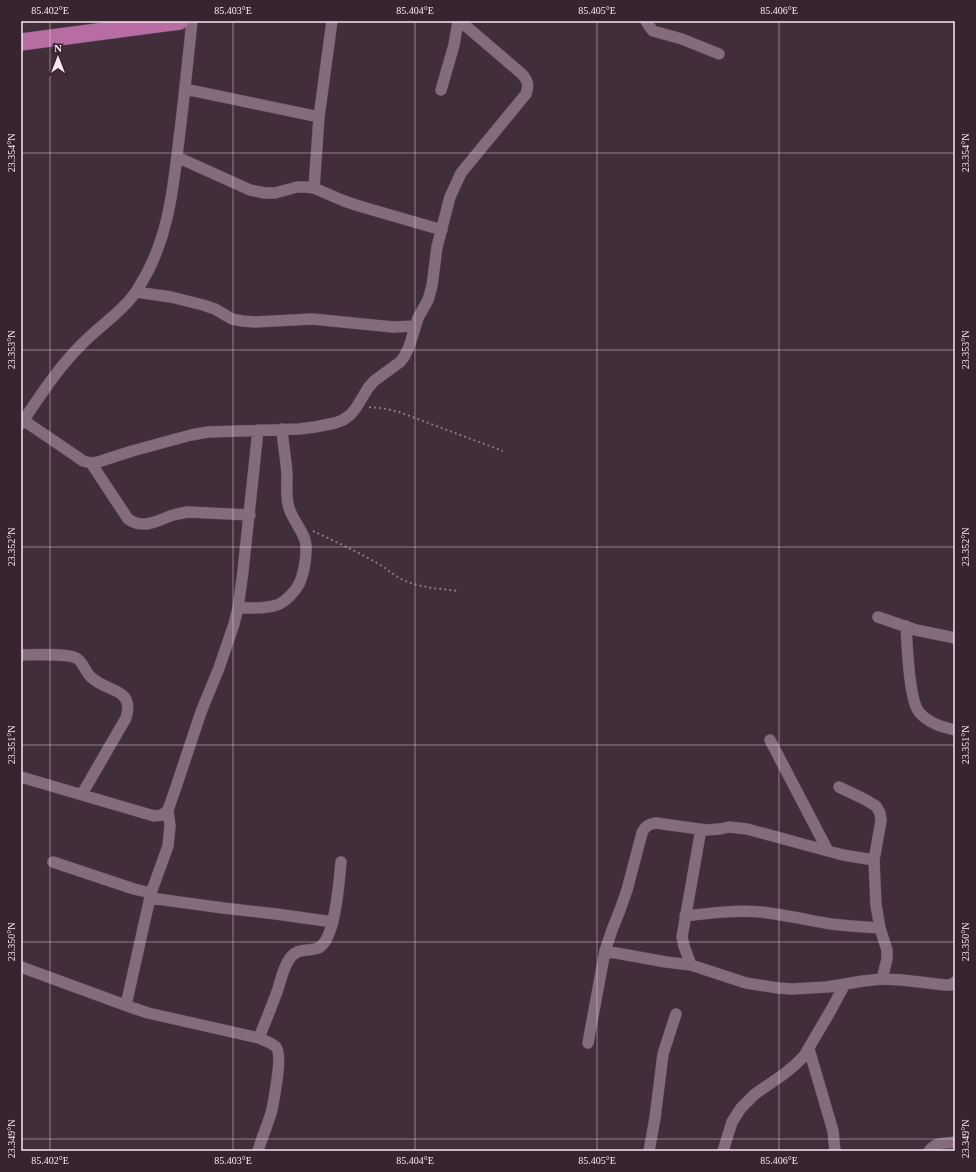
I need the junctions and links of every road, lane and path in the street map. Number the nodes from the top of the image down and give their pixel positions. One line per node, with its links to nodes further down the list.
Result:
1 (180, 21): 6 (main road)
2 (192, 21): 8 (street)
3 (332, 21): 10 (street)
4 (459, 21): 9 (street); 13 (street)
5 (646, 21): 7 (street)
6 (21, 42)
7 (719, 54)
8 (185, 89): 10 (street); 11 (street)
9 (441, 90)
10 (319, 117): 12 (street)
11 (177, 157): 12 (street); 14 (street)
12 (314, 188): 13 (street)
13 (442, 230): 15 (street)
14 (136, 292): 15 (street); 17 (street)
15 (415, 326): 16 (street)
16 (356, 408): 18 (street); 20 (path)
17 (22, 422): 21 (street)
18 (282, 428): 19 (street); 23 (street)
19 (258, 430): 21 (street); 22 (street)
20 (503, 451)
21 (91, 463): 22 (street)
22 (250, 515): 25 (street)
23 (296, 523): 24 (path); 25 (street)
24 (459, 590)
25 (238, 608): 35 (street)
26 (878, 617): 27 (street)
27 (906, 626): 28 (street); 30 (street)
28 (955, 638)
29 (21, 655): 34 (street)
30 (955, 730)
31 (770, 740): 37 (street)
32 (21, 776): 34 (street)
33 (839, 787): 38 (street)
34 (82, 794): 35 (street)
35 (168, 810): 41 (street)
36 (701, 829): 37 (street); 42 (street); 45 (street)
37 (828, 851): 38 (street)
38 (874, 860): 44 (street)
39 (53, 862): 41 (street)
40 (341, 862): 43 (street)
41 (151, 896): 43 (street); 51 (street)
42 (685, 916): 44 (street); 46 (street)
43 (333, 922): 53 (street)
44 (880, 928): 48 (street)
45 (605, 952): 46 (street); 54 (street)
46 (691, 965): 50 (street)
47 (21, 967): 51 (street)
48 (882, 980): 49 (street); 50 (street)
49 (955, 982)
50 (845, 984): 55 (street)
51 (126, 1005): 53 (street)
52 (676, 1014): 58 (street)
53 (259, 1038): 57 (street)
54 (588, 1043)
55 (808, 1049): 59 (street); 60 (street)
56 (955, 1142): 61 (street)
57 (258, 1151)
58 (648, 1151)
59 (722, 1151)
60 (835, 1151)
61 (929, 1151)

